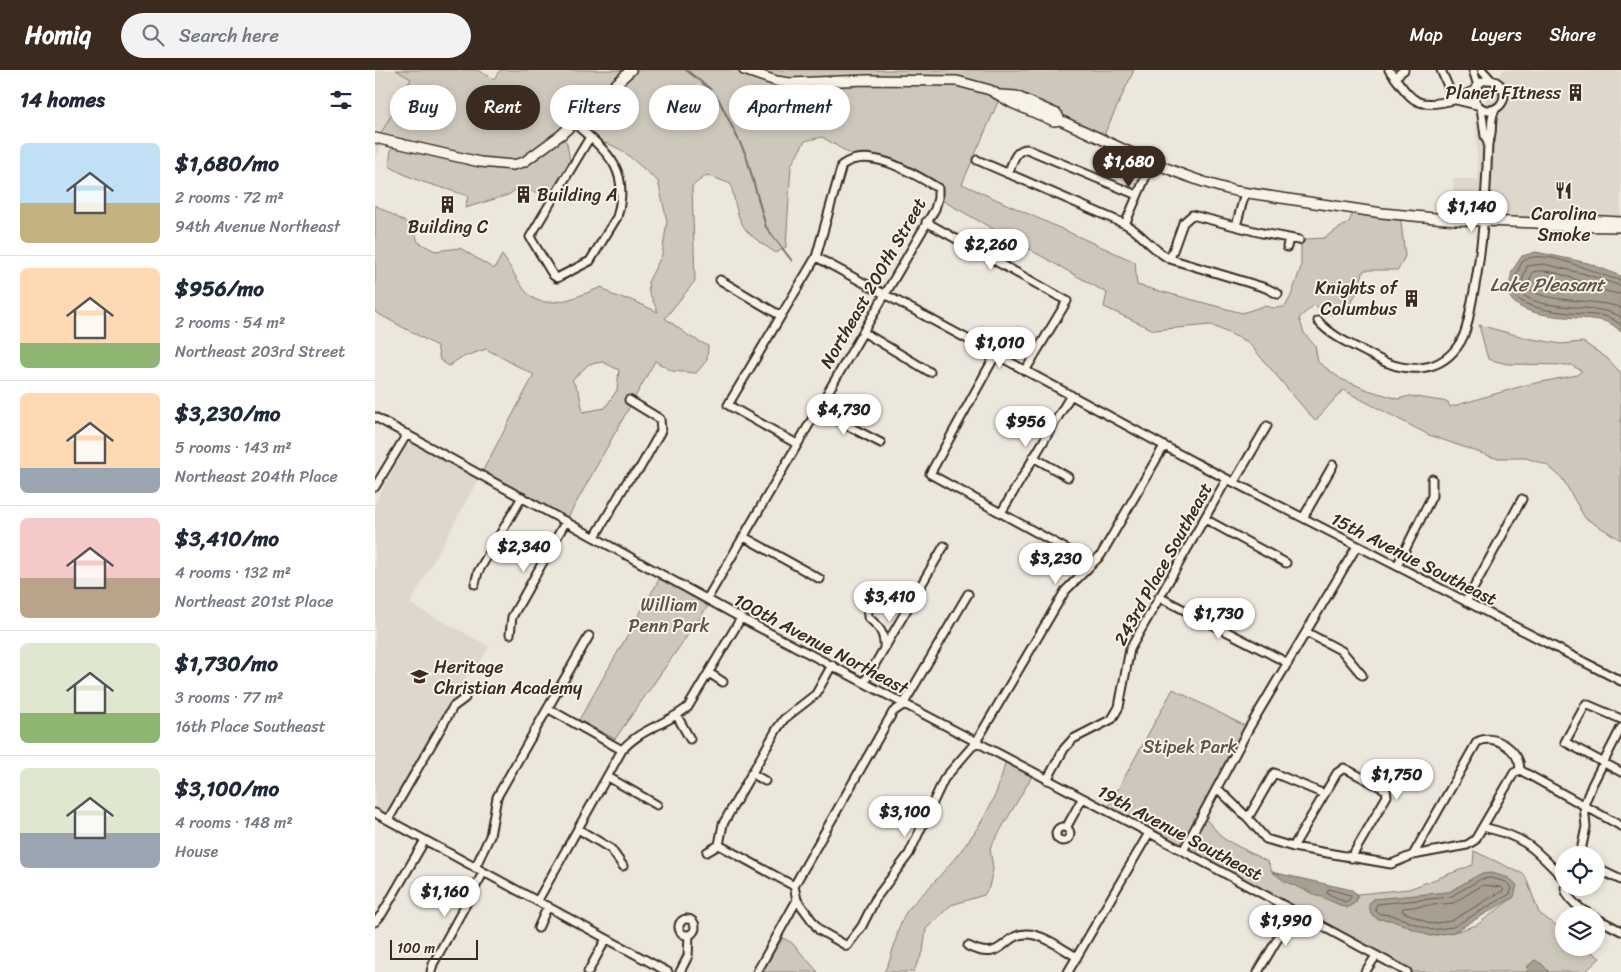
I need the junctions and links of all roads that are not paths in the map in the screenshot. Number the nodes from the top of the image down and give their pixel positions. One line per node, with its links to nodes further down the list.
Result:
1 (631, 70): 11 (main road)
2 (744, 70): 8 (main road)
3 (1389, 70): 9 (street)
4 (1403, 70): 9 (street)
5 (1441, 70): 13 (street)
6 (1473, 70): 12 (street)
7 (1482, 70): 10 (street)
8 (758, 73): 22 (main road)
9 (1395, 77): 13 (street)
10 (1491, 80): 12 (street); 15 (street)
11 (615, 85)
12 (1476, 88): 13 (street); 14 (street)
13 (1455, 100): 14 (street)
14 (1479, 106): 15 (street); 20 (street)
15 (1495, 110): 20 (street)
16 (565, 130): 18 (main road)
17 (581, 130): 19 (street)
18 (375, 138)
19 (590, 138): 19 (street)
20 (1488, 143): 26 (street)
21 (977, 160): 23 (street)
22 (1153, 160): 24 (main road); 25 (street)
23 (1008, 174): 25 (street); 30 (street)
24 (1245, 193): 26 (main road); 31 (street)
25 (1137, 195): 30 (street)
26 (1485, 221): 29 (main road); 42 (street)
27 (926, 222): 36 (street, Northeast 200th Street); 39 (street, Northeast 200th Street); 45 (street)
28 (1621, 222): 29 (main road)
29 (1537, 223): 32 (main road)
30 (1125, 224): 37 (street)
31 (1236, 226): 33 (street); 37 (street)
32 (1621, 227)
33 (1289, 238): 34 (street); 35 (street)
34 (1299, 240)
35 (1287, 247)
36 (816, 257): 39 (street, 15th Avenue Southeast); 41 (street)
37 (1170, 258): 40 (street)
38 (719, 280): 41 (street)
39 (885, 294): 43 (street, Northeast 200th Street); 44 (street, 15th Avenue Southeast)
40 (1278, 294)
41 (781, 316): 54 (street)
42 (1318, 321)
43 (863, 332): 46 (street); 49 (street, Northeast 200th Street)
44 (996, 354): 45 (street, 15th Avenue Southeast); 64 (street)
45 (1025, 370): 47 (street, 15th Avenue Southeast)
46 (930, 372)
47 (1071, 395): 55 (street, 15th Avenue Southeast); 56 (street)
48 (629, 400): 68 (street)
49 (817, 410): 53 (street); 54 (street, Northeast 200th Street)
50 (375, 417): 52 (street, 100th Avenue Northeast)
51 (1267, 426): 60 (street, 243rd Place Southeast)
52 (407, 434): 61 (street); 62 (street, 100th Avenue Northeast)
53 (881, 443)
54 (797, 444): 69 (street, Northeast 200th Street)
55 (1165, 446): 60 (street, 15th Avenue Southeast); 74 (street)
56 (1033, 457): 58 (street); 64 (street)
57 (1333, 465): 65 (street)
58 (1068, 477)
59 (1432, 479): 73 (street)
60 (1230, 481): 65 (street, 15th Avenue Southeast); 66 (street, 243rd Place Southeast)
61 (375, 487)
62 (521, 497): 67 (street, 100th Avenue Northeast); 76 (street)
63 (1522, 499): 81 (street)
64 (1001, 513): 74 (street)
65 (1303, 518): 71 (street, 15th Avenue Southeast)
66 (1205, 520): 72 (street); 78 (street, 243rd Place Southeast)
67 (566, 521): 68 (street, 100th Avenue Northeast); 84 (street)
68 (595, 537): 79 (street, 100th Avenue Northeast)
69 (744, 537): 75 (street); 79 (street, Northeast 200th Street)
70 (944, 546): 86 (street)
71 (1357, 546): 73 (street, 15th Avenue Southeast); 83 (street)
72 (1286, 563)
73 (1397, 566): 81 (street, 15th Avenue Southeast)
74 (1087, 568): 101 (street)
75 (819, 578)
76 (475, 584)
77 (968, 594): 95 (street)
78 (1159, 597): 87 (street); 109 (street, 243rd Place Southeast)
79 (707, 599): 82 (street, 100th Avenue Northeast)
80 (867, 601): 86 (street)
81 (1466, 602): 91 (street, 15th Avenue Southeast)
82 (741, 618): 88 (street, 100th Avenue Northeast); 89 (street)
83 (1308, 633): 87 (street); 90 (street)
84 (510, 634)
85 (589, 636): 96 (street)
86 (884, 648): 93 (street)
87 (1288, 663): 111 (street)
88 (832, 665): 93 (street, 100th Avenue Northeast); 107 (street)
89 (709, 673): 92 (street); 97 (street)
90 (1362, 675)
91 (1621, 681)
92 (723, 682)
93 (864, 683): 95 (street, 100th Avenue Northeast)
94 (465, 698): 118 (street)
95 (903, 704): 101 (street, 100th Avenue Northeast); 138 (street)
96 (549, 709): 102 (street); 133 (street)
97 (677, 716): 100 (street); 102 (street)
98 (1621, 719): 103 (street)
99 (1621, 728): 103 (street)
100 (690, 739)
101 (976, 742): 104 (street, 100th Avenue Northeast); 141 (street)
102 (622, 750): 108 (street)
103 (1603, 762): 106 (street); 115 (street)
104 (1018, 764): 109 (street, 19th Avenue Southeast)
105 (1520, 770): 115 (street); 120 (street); 130 (street)
106 (1621, 772)
107 (751, 773): 110 (street); 125 (street)
108 (608, 777): 114 (street); 122 (street)
109 (1047, 780): 113 (street, 19th Avenue Southeast)
110 (765, 781)
111 (1217, 788): 117 (street); 128 (street)
112 (1324, 794): 117 (street); 127 (street); 131 (street)
113 (1082, 798): 121 (street); 123 (street, 19th Avenue Southeast)
114 (657, 805)
115 (1584, 805): 119 (street); 126 (street)
116 (375, 813): 118 (street)
117 (1248, 818): 127 (street)
118 (388, 820): 124 (street)
119 (1621, 826)
120 (1483, 827): 130 (street); 134 (street)
121 (1066, 828)
122 (578, 829): 132 (street); 140 (street)
123 (1149, 833): 128 (street, 19th Avenue Southeast); 153 (street)
124 (425, 840): 133 (street); 145 (street)
125 (719, 845): 129 (street); 138 (street)
126 (1582, 846)
127 (1293, 847): 131 (street)
128 (1183, 851): 144 (street, 19th Avenue Southeast)
129 (707, 852)
130 (1413, 855): 131 (street)
131 (1351, 858)
132 (623, 866)
133 (475, 868): 135 (street)
134 (1555, 870)
135 (483, 872): 140 (street); 154 (street)
136 (1605, 872): 137 (street)
137 (1621, 880)
138 (794, 886): 141 (street)
139 (1569, 896): 143 (street)
140 (538, 900): 142 (street)
141 (797, 900): 158 (street)
142 (549, 906): 147 (street); 150 (street)
143 (1578, 906)
144 (1294, 911): 152 (street, 19th Avenue Southeast); 160 (street)
145 (375, 922)
146 (1605, 923): 148 (street)
147 (538, 928)
148 (1621, 931)
149 (689, 935): 157 (street)
150 (606, 939): 155 (street); 156 (street)
151 (968, 946): 153 (street)
152 (1376, 956): 161 (street); 162 (street, 19th Avenue Southeast)
153 (1077, 957): 159 (street)
154 (431, 972)
155 (588, 972)
156 (667, 972)
157 (680, 972)
158 (757, 972)
159 (1069, 972)
160 (1258, 972)
161 (1365, 972)
162 (1407, 972)

